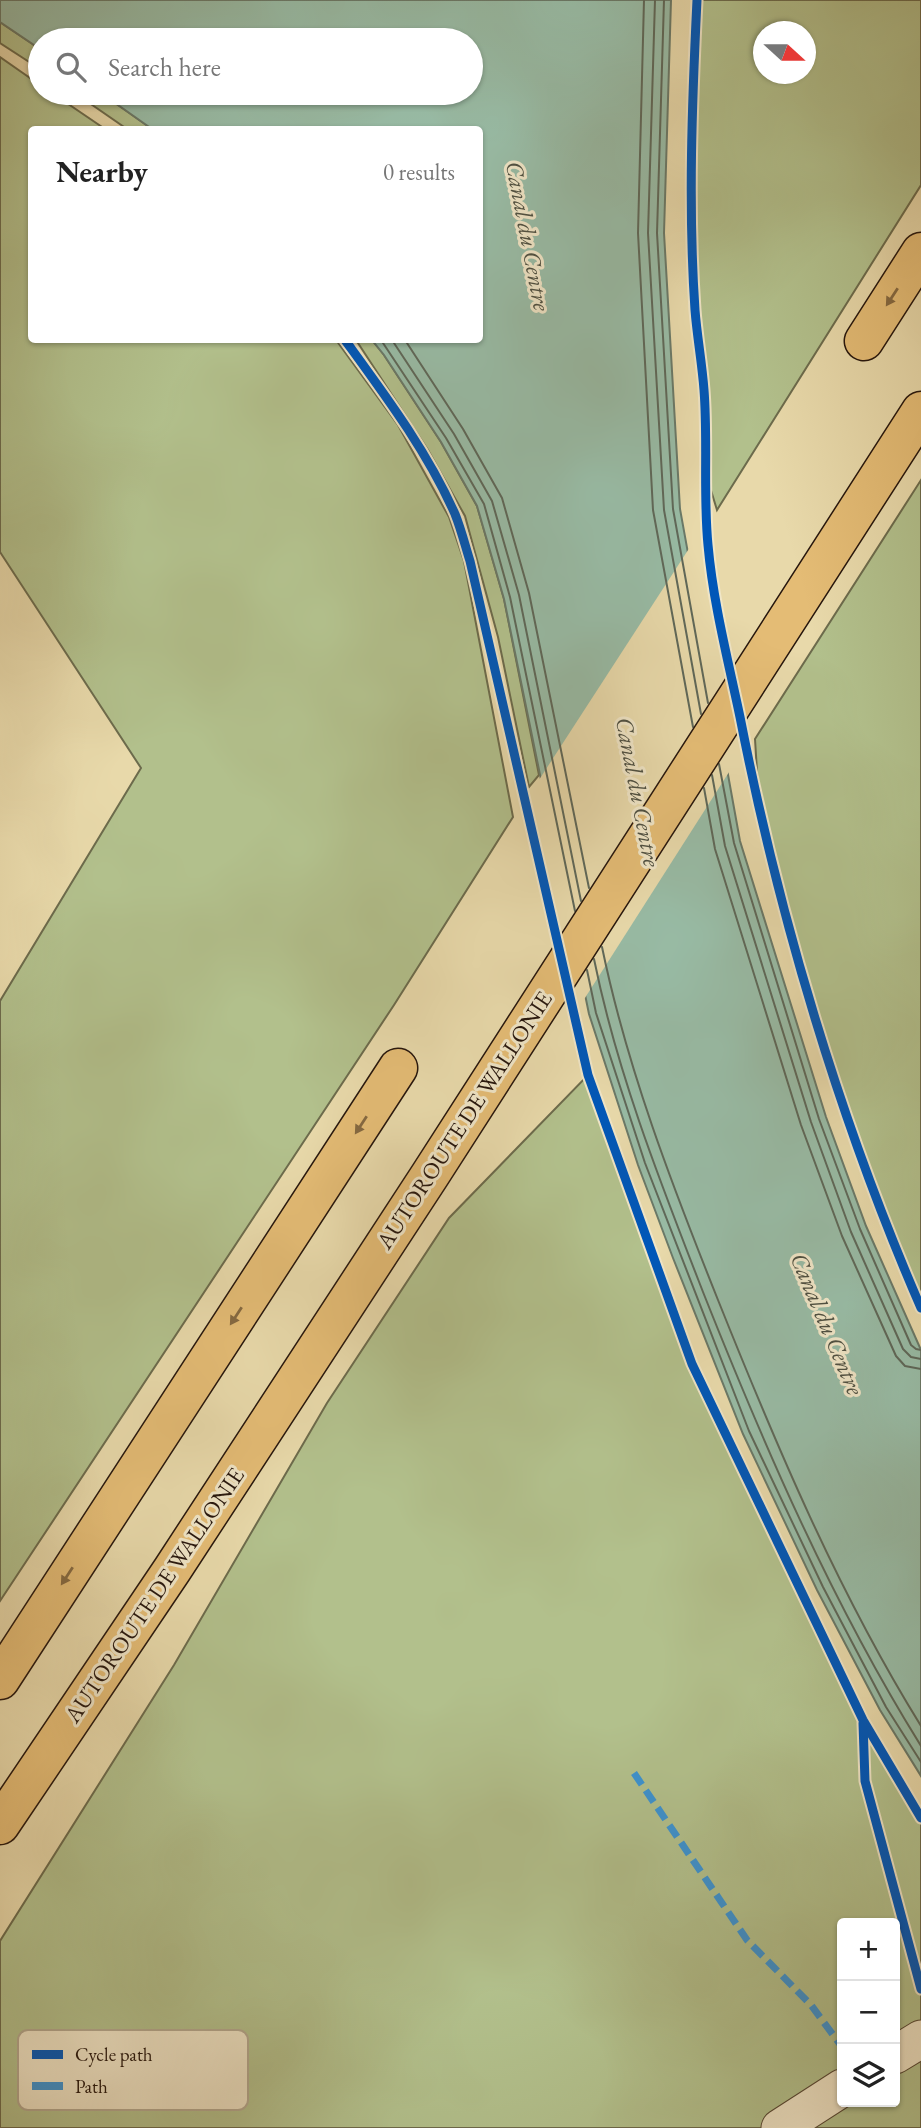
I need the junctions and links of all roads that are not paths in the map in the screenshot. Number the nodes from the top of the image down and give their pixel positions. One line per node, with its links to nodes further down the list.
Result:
1 (921, 252): 2 (highway, one-way to 2)
2 (864, 341)
3 (921, 411): 6 (highway, AUTOROUTE DE WALLONIE)
4 (398, 1068): 5 (highway, one-way to 5)
5 (0, 1680)
6 (0, 1825)
7 (921, 2039): 8 (street)
8 (900, 2052)
9 (837, 2091): 10 (street)
10 (780, 2128)

